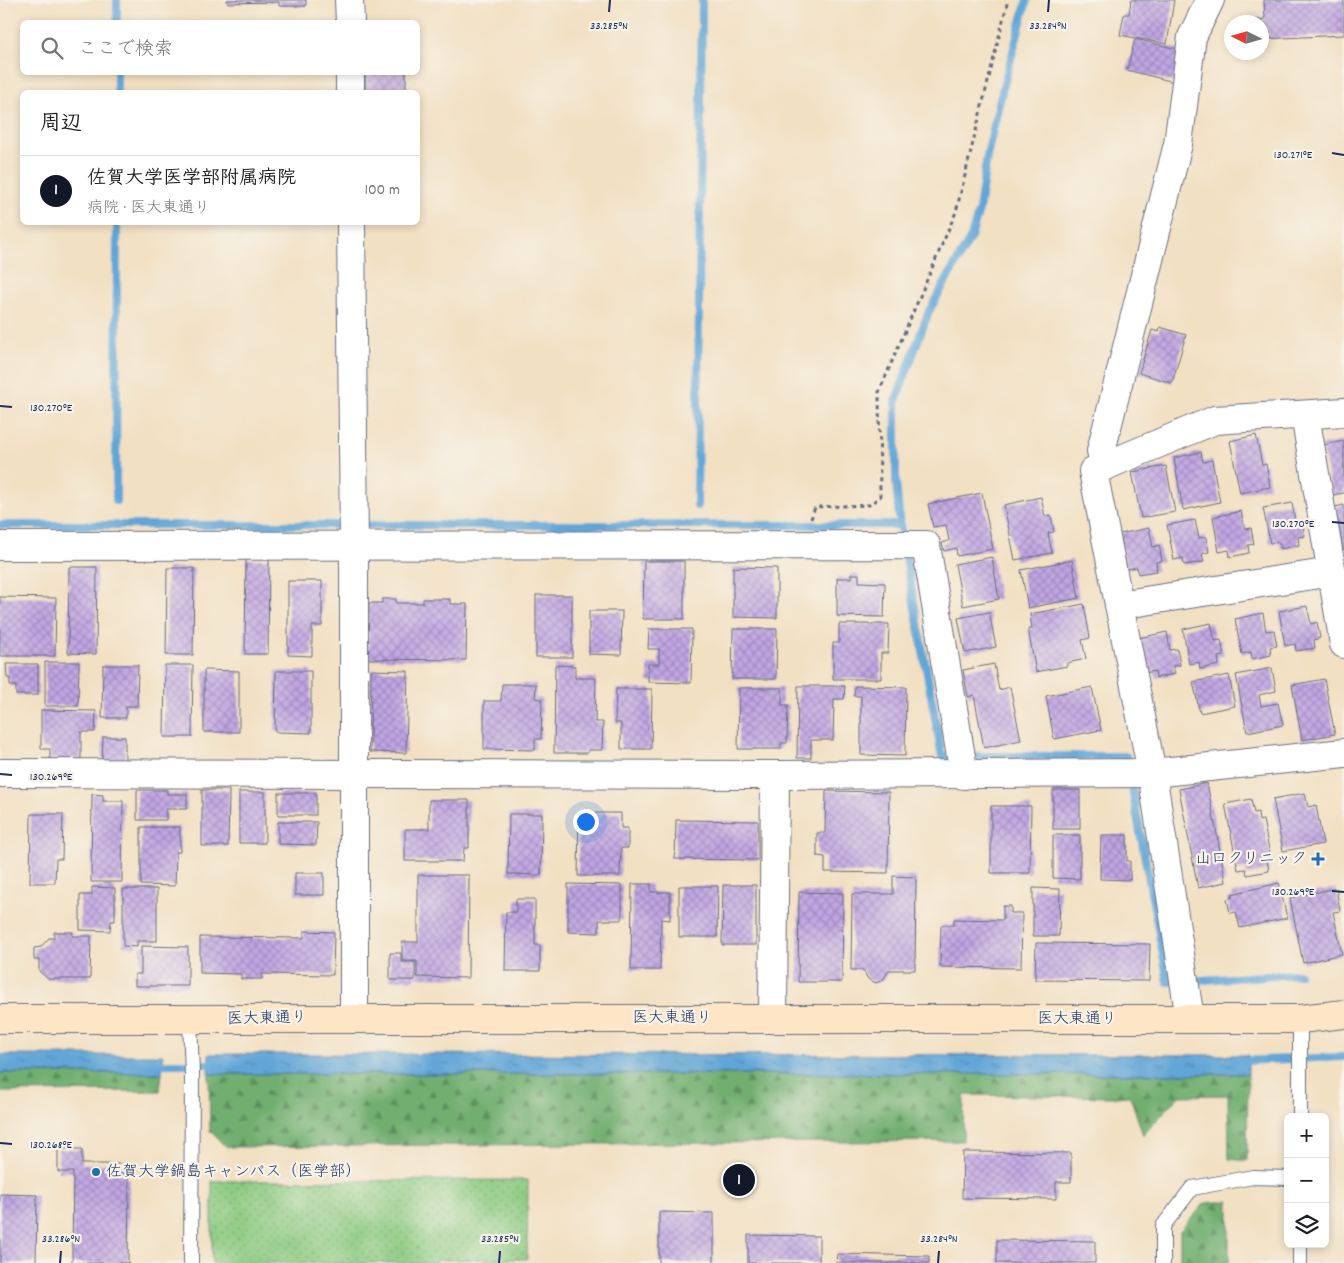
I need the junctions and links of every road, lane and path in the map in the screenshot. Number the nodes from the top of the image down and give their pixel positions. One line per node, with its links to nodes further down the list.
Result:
1 (350, 0): 4 (street)
2 (1008, 0): 11 (path)
3 (1210, 0): 10 (street)
4 (350, 20)
5 (350, 75): 6 (street)
6 (350, 90)
7 (352, 225): 12 (street)
8 (1344, 412): 9 (street)
9 (1305, 415): 10 (street); 14 (street)
10 (1105, 466): 15 (street)
11 (811, 515)
12 (354, 532): 13 (street); 18 (street); 20 (street)
13 (0, 546)
14 (1332, 572): 15 (street); 16 (street)
15 (1120, 605): 21 (street)
16 (1344, 644)
17 (1344, 753): 21 (street)
18 (962, 763): 21 (street); 22 (street)
19 (0, 773): 20 (street)
20 (354, 774): 22 (street); 25 (street)
21 (1137, 774): 23 (street)
22 (774, 775): 26 (street)
23 (1187, 994): 26 (street, 医大東通り); 28 (street, 医大東通り)
24 (1344, 1014): 28 (street, 医大東通り)
25 (354, 1018): 26 (street, 医大東通り); 29 (street, 医大東通り)
26 (772, 1018)
27 (0, 1019): 29 (street, 医大東通り)
28 (1300, 1030): 30 (lane)
29 (191, 1033): 33 (lane)
30 (1300, 1113)
31 (1284, 1178): 34 (lane)
32 (1300, 1248): 35 (lane)
33 (191, 1263)
34 (1164, 1263)
35 (1300, 1263)

